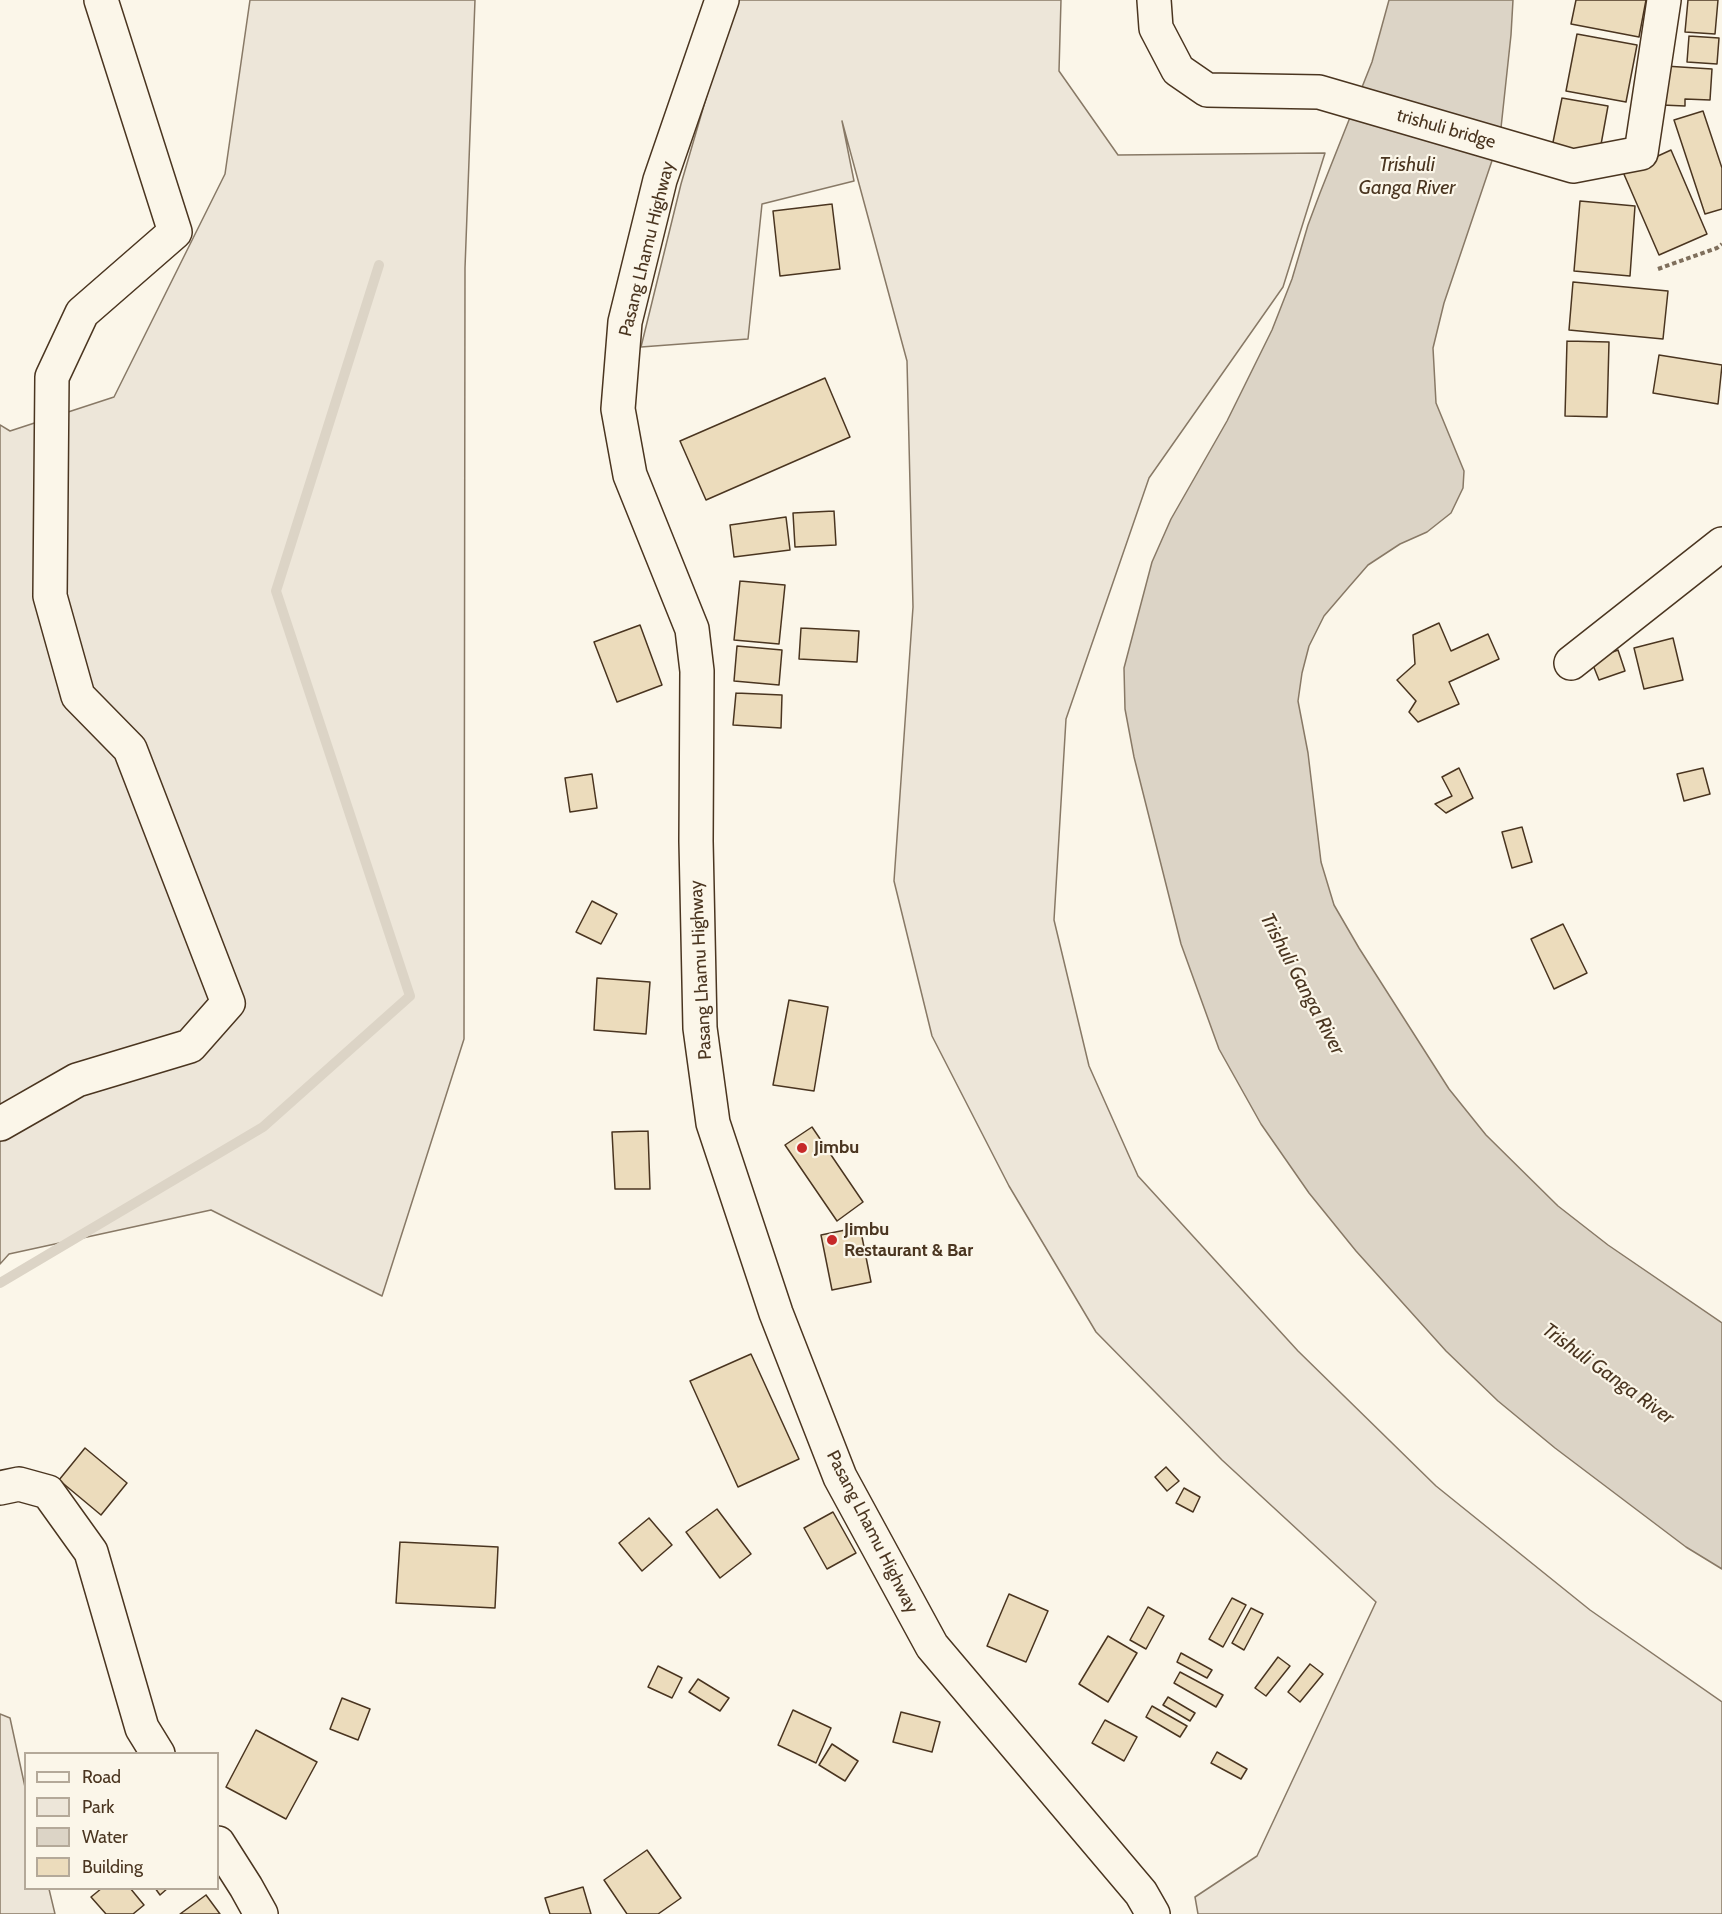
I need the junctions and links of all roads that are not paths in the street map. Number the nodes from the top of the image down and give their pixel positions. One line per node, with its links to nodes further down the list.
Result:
1 (101, 0): 7 (street)
2 (722, 0): 12 (street, Pasang Lhamu Highway)
3 (1154, 0): 4 (street, trishuli bridge)
4 (1664, 0)
5 (1722, 544): 6 (street)
6 (1571, 663)
7 (0, 1124)
8 (0, 1488): 9 (street)
9 (157, 1752)
10 (219, 1845): 11 (street)
11 (261, 1914)
12 (1153, 1914)

